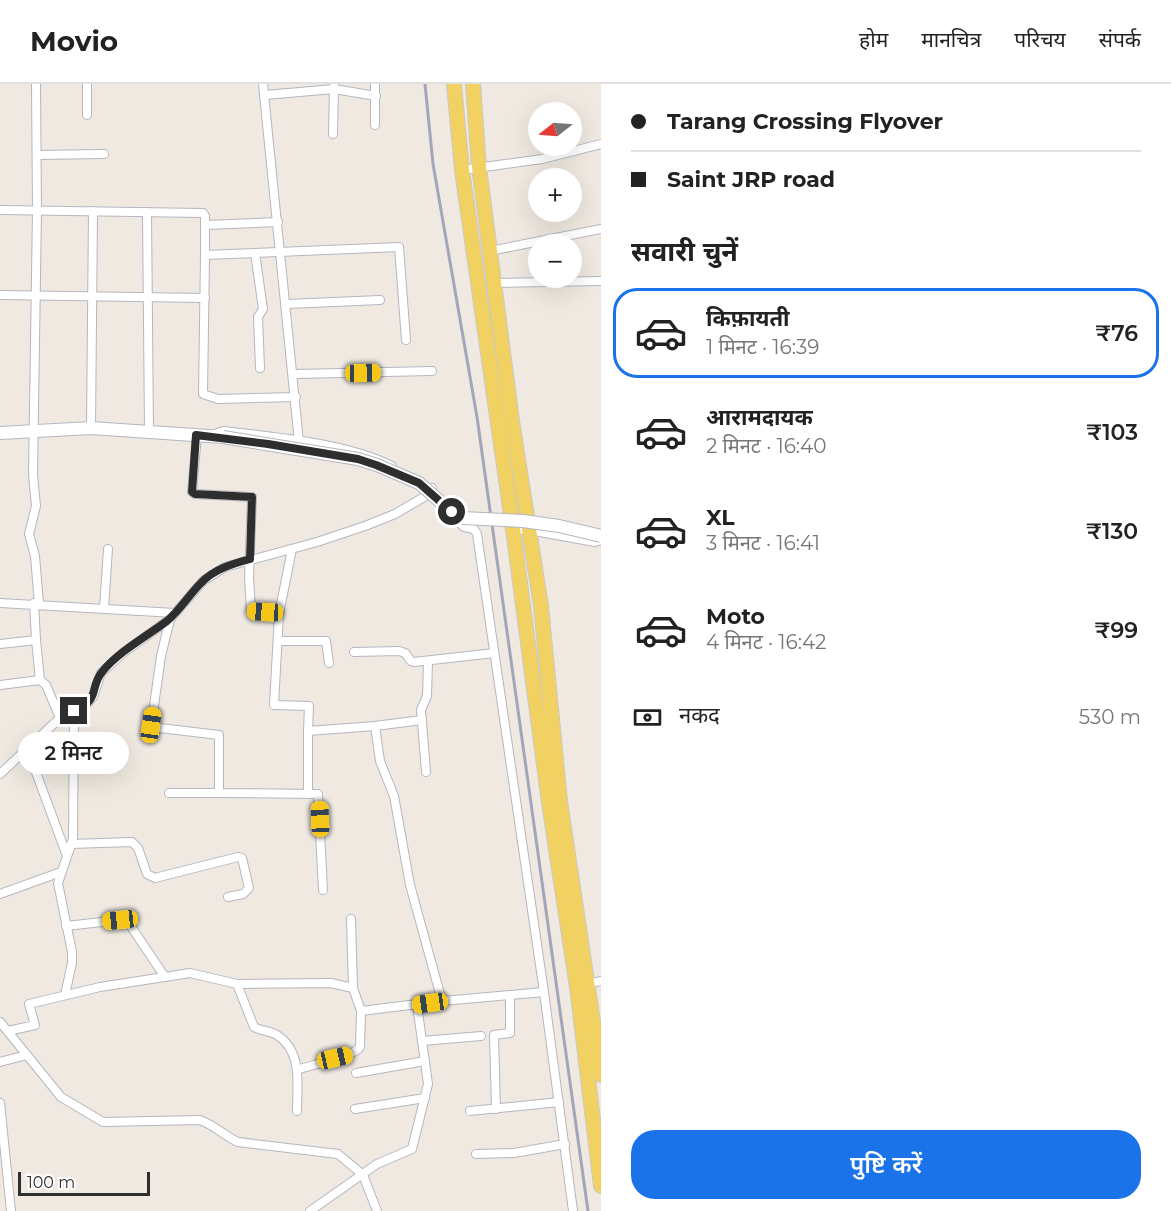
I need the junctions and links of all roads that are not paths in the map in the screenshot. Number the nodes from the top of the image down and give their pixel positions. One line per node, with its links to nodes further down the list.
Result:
1 (36, 84): 15 (street)
2 (87, 84): 10 (street)
3 (263, 84): 8 (street)
4 (375, 84): 9 (street)
5 (454, 84): 17 (main road)
6 (473, 84): 16 (main road)
7 (334, 87): 8 (street); 9 (street); 12 (street)
8 (264, 95): 22 (street)
9 (376, 96): 11 (street)
10 (87, 115)
11 (375, 125)
12 (333, 134)
13 (601, 144): 16 (street)
14 (104, 154): 15 (street)
15 (37, 155): 19 (street)
16 (479, 167): 17 (street); 25 (main road)
17 (462, 170): 51 (main road)
18 (0, 210): 19 (street)
19 (37, 210): 20 (street); 32 (street)
20 (93, 211): 21 (street); 33 (street)
21 (147, 212): 23 (street); 34 (street)
22 (278, 222): 23 (street); 26 (street)
23 (205, 225): 28 (street)
24 (601, 229): 25 (street)
25 (490, 251): 30 (main road)
26 (281, 252): 27 (street); 37 (street); 38 (street)
27 (255, 253): 28 (street); 39 (street)
28 (205, 255): 35 (street)
29 (601, 281): 30 (street)
30 (495, 283): 52 (main road)
31 (0, 295): 32 (street)
32 (36, 296): 33 (street); 45 (street)
33 (92, 297): 34 (street); 43 (street)
34 (148, 298): 35 (street); 44 (street)
35 (205, 298): 42 (street)
36 (380, 300): 37 (street)
37 (286, 304): 41 (street)
38 (406, 340)
39 (260, 368)
40 (432, 371): 41 (street)
41 (294, 375): 42 (street)
42 (296, 397): 49 (street)
43 (91, 428): 44 (main road); 45 (main road)
44 (149, 431): 47 (main road)
45 (34, 432): 46 (main road); 58 (street)
46 (0, 433)
47 (196, 435): 48 (main road); 56 (street)
48 (210, 436): 49 (street); 53 (main road, bridge)
49 (300, 442): 50 (street)
50 (432, 488): 55 (street); 66 (street)
51 (513, 529): 52 (street); 93 (main road)
52 (529, 530): 53 (street); 93 (main road)
53 (601, 538)
54 (108, 549): 59 (street)
55 (292, 549): 56 (street); 60 (street)
56 (250, 559): 60 (street); 61 (street)
57 (0, 603): 58 (street)
58 (36, 604): 59 (street); 62 (street)
59 (104, 608): 61 (street)
60 (279, 614): 63 (street)
61 (172, 616): 71 (street); 80 (street)
62 (36, 640): 64 (street); 69 (street)
63 (279, 641): 68 (street); 75 (street)
64 (0, 644)
65 (354, 652): 67 (street)
66 (494, 653): 67 (street); 95 (street)
67 (428, 662): 73 (street)
68 (329, 663)
69 (40, 680): 70 (street); 72 (street)
70 (0, 685)
71 (74, 711): 72 (street); 82 (street)
72 (60, 718): 76 (street)
73 (422, 720): 74 (street); 77 (street)
74 (375, 726): 75 (street); 98 (street)
75 (308, 731): 81 (street)
76 (27, 748): 78 (street); 83 (street)
77 (426, 772)
78 (0, 774)
79 (169, 793): 80 (street)
80 (219, 793): 81 (street)
81 (308, 794): 85 (street)
82 (71, 844): 83 (street); 87 (street)
83 (66, 856): 84 (street)
84 (61, 872): 86 (street); 89 (street)
85 (323, 890)
86 (0, 894)
87 (228, 897)
88 (351, 919): 94 (street)
89 (66, 926): 90 (street); 96 (street)
90 (165, 976): 92 (street); 96 (street)
91 (601, 981): 93 (street)
92 (237, 984): 94 (street); 109 (street)
93 (582, 986): 101 (main road); 122 (main road)
94 (353, 988): 100 (street)
95 (544, 992): 97 (street); 113 (street)
96 (65, 995): 103 (street)
97 (510, 995): 98 (street); 116 (street)
98 (442, 1001): 99 (street)
99 (417, 1005): 100 (street); 105 (street)
100 (361, 1011): 109 (street)
101 (596, 1018): 111 (main road)
102 (0, 1022): 103 (street)
103 (8, 1031): 106 (street)
104 (481, 1036): 105 (street)
105 (422, 1041): 107 (street)
106 (27, 1055): 108 (street); 121 (street)
107 (425, 1061): 110 (street); 112 (street)
108 (0, 1062)
109 (297, 1070): 117 (street)
110 (356, 1073)
111 (601, 1075)
112 (425, 1098): 115 (street); 121 (street)
113 (559, 1102): 116 (street); 119 (street)
114 (0, 1103): 123 (street)
115 (355, 1109)
116 (496, 1109): 118 (street)
117 (297, 1111)
118 (470, 1111)
119 (565, 1144): 120 (street); 126 (street)
120 (476, 1154)
121 (363, 1175): 124 (street); 125 (street)
122 (601, 1186)
123 (10, 1211)
124 (310, 1211)
125 (377, 1211)
126 (573, 1211)

